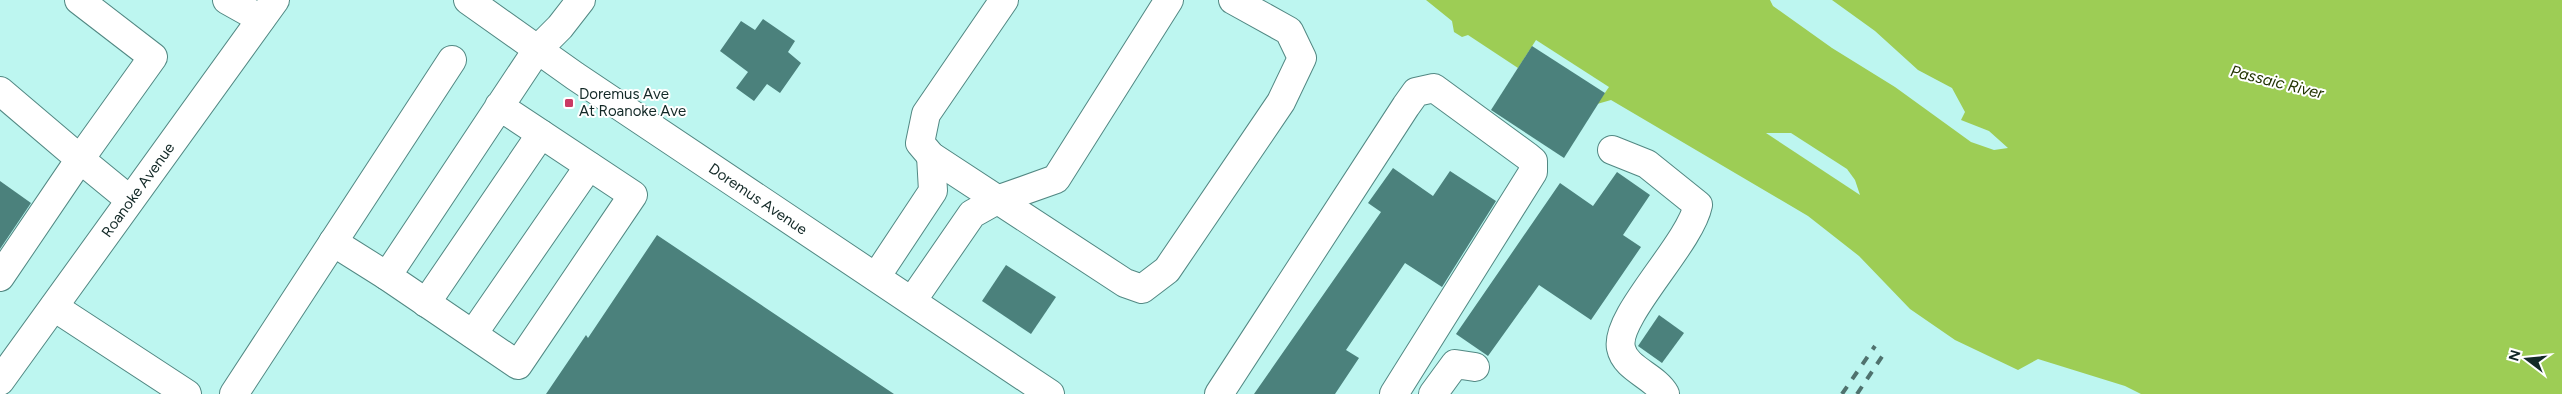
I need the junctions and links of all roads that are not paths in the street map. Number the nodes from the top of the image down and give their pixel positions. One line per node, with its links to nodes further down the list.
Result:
1 (78, 0): 16 (main road)
2 (227, 0): 8 (main road)
3 (468, 0): 9 (main road, Doremus Avenue)
4 (581, 0): 9 (main road)
5 (1004, 0): 15 (main road)
6 (1169, 0): 19 (main road)
7 (1233, 0): 19 (main road)
8 (268, 10): 18 (main road, Roanoke Avenue)
9 (537, 50): 12 (main road); 23 (main road, Doremus Avenue)
10 (452, 60): 20 (main road)
11 (0, 91): 16 (main road)
12 (499, 106): 13 (main road); 21 (main road)
13 (541, 134): 17 (main road); 25 (main road)
14 (1612, 150): 37 (main road)
15 (931, 156): 19 (main road); 23 (main road)
16 (80, 159): 18 (main road); 22 (main road)
17 (589, 166): 27 (main road); 27 (main road)
18 (130, 200): 26 (main road, Roanoke Avenue)
19 (997, 200): 24 (main road)
20 (333, 242): 21 (main road); 32 (main road)
21 (387, 276): 25 (main road)
22 (0, 277)
23 (876, 277): 24 (main road, Doremus Avenue)
24 (912, 302): 33 (main road, Doremus Avenue)
25 (426, 303): 27 (main road)
26 (54, 307): 28 (main road, Roanoke Avenue); 31 (main road)
27 (472, 334)
28 (8, 352): 30 (main road, Roanoke Avenue)
29 (1474, 367): 36 (main road)
30 (0, 381)
31 (187, 394)
32 (234, 394)
33 (1050, 394)
34 (1220, 394): 35 (main road)
35 (1394, 394)
36 (1433, 394)
37 (1665, 394)

